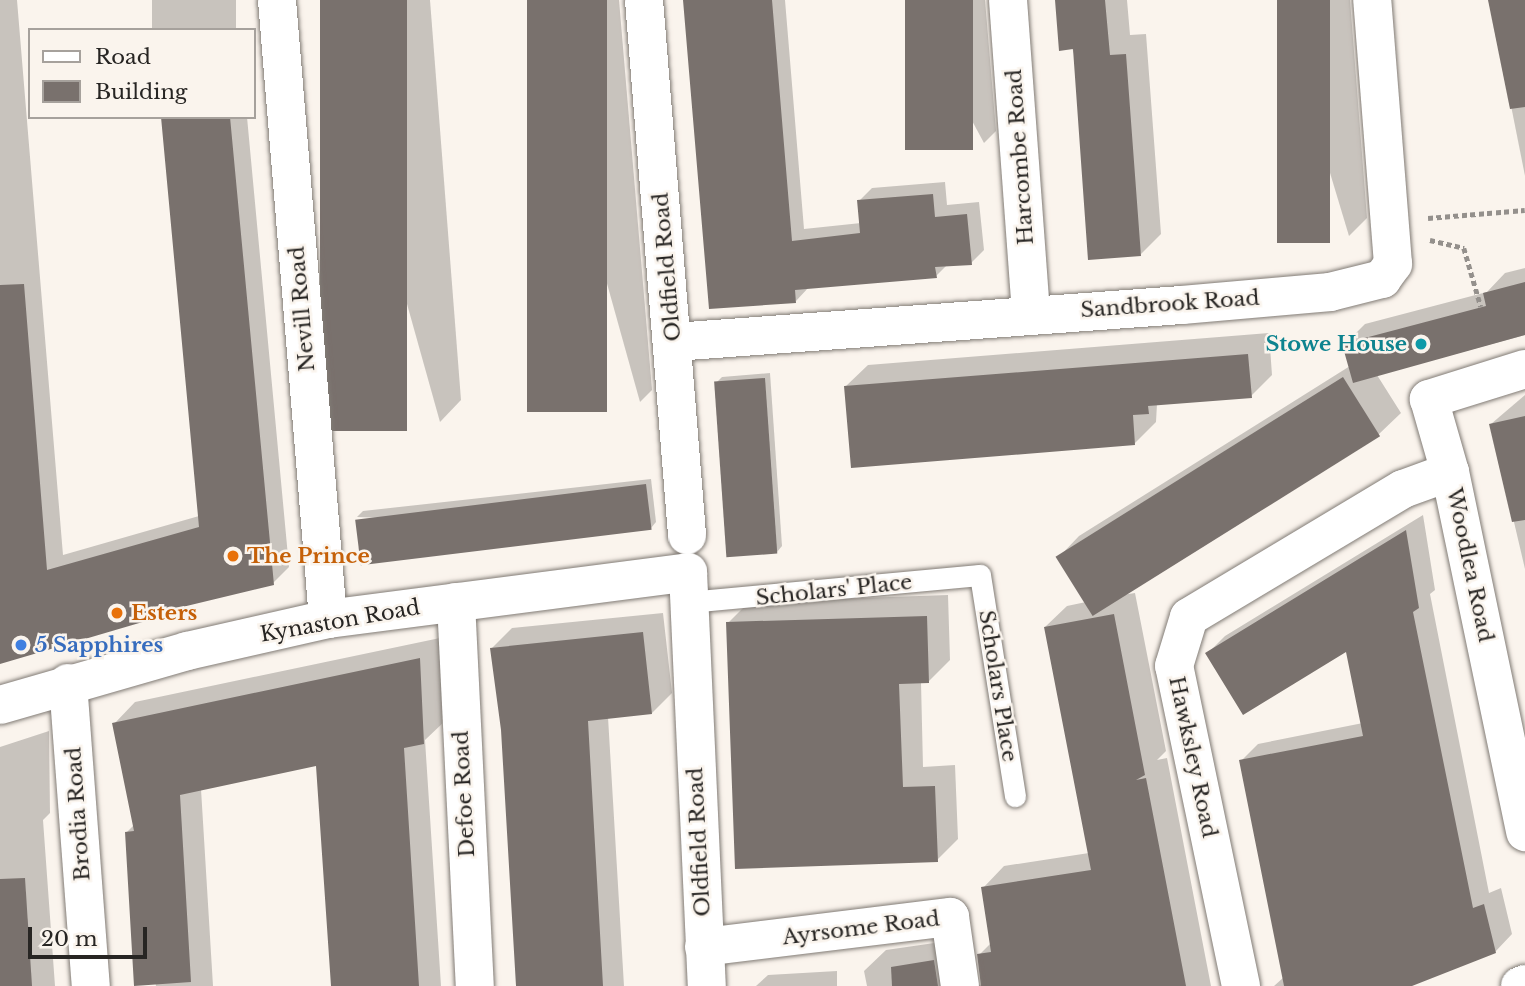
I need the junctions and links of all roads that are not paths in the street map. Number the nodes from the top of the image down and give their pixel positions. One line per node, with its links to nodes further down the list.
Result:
1 (277, 0): 13 (street, Nevill Road)
2 (643, 0): 6 (street, Oldfield Road)
3 (1007, 0): 5 (street, Harcombe Road)
4 (1372, 0): 5 (street, Sandbrook Road)
5 (1031, 313): 6 (street, Sandbrook Road)
6 (674, 342): 9 (street, Oldfield Road)
7 (1525, 369): 8 (street, Woodlea Road)
8 (1450, 472): 17 (street, Woodlea Road); 24 (street, Hawksley Road)
9 (687, 535)
10 (980, 575): 11 (lane, Scholars' Place); 16 (lane, Scholars Place)
11 (688, 587): 12 (street, Kynaston Road); 18 (street, Oldfield Road)
12 (456, 603): 13 (street, Kynaston Road); 21 (street, Defoe Road)
13 (328, 619): 14 (street, Kynaston Road)
14 (68, 683): 15 (street, Kynaston Road); 20 (street, Brodia Road)
15 (0, 705)
16 (1015, 796)
17 (1525, 831)
18 (704, 947): 22 (street, Oldfield Road); 23 (street, Ayrsome Road)
19 (1525, 984): 25 (street)
20 (91, 986)
21 (475, 986)
22 (707, 986)
23 (960, 986)
24 (1241, 986)
25 (1520, 986)

